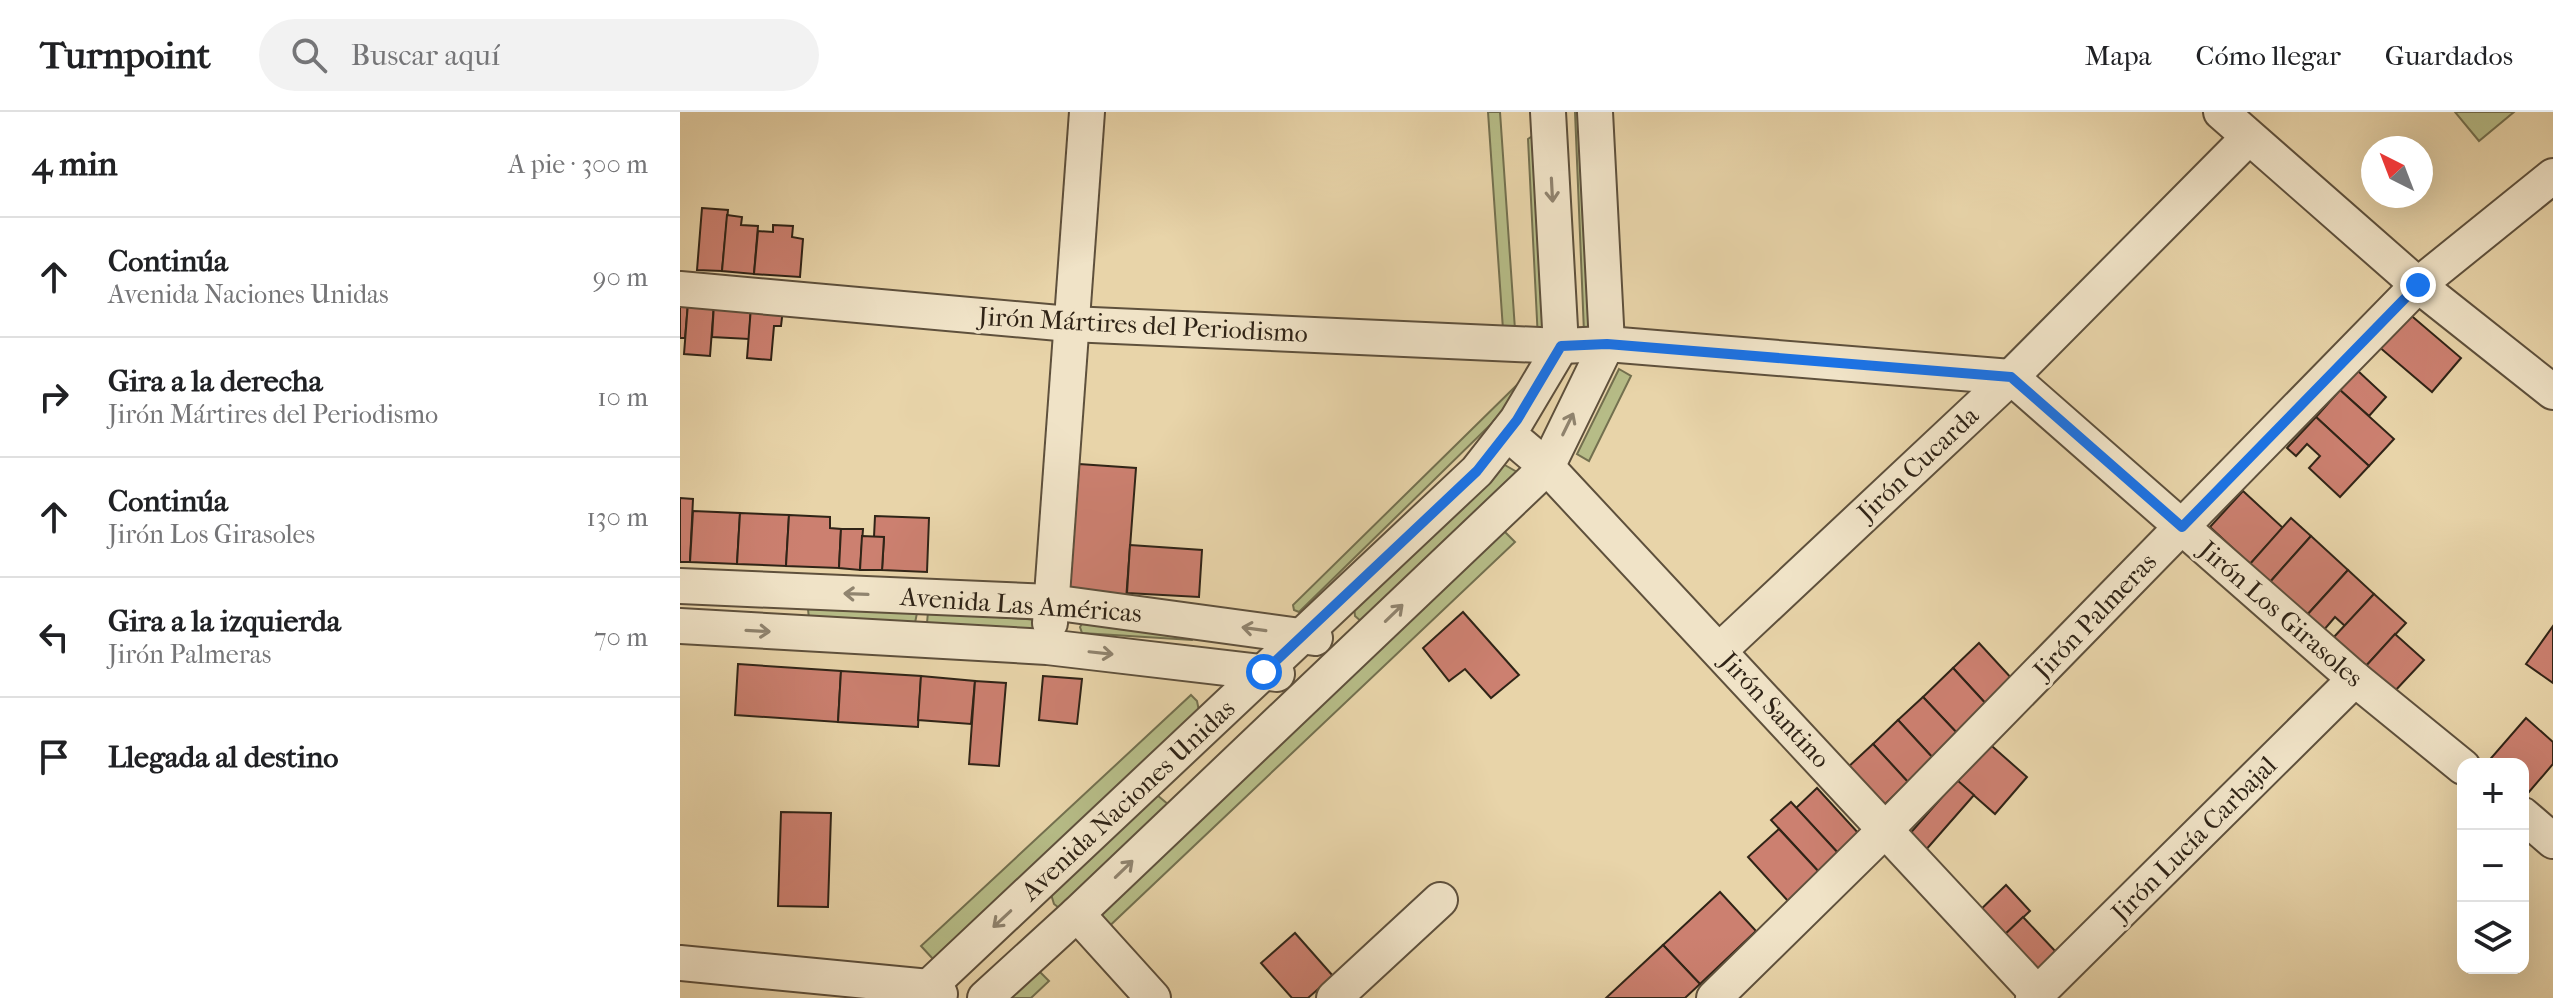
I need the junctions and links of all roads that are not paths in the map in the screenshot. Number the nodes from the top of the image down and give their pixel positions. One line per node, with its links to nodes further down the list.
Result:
1 (1087, 112): 9 (street)
2 (1548, 112): 11 (street, one-way to 11)
3 (1595, 112): 10 (street, Avenida Naciones Unidas)
4 (2221, 112): 5 (street)
5 (2248, 138): 7 (street); 12 (street, Jirón Cucarda)
6 (2553, 176): 7 (street, Jirón Palmeras)
7 (2418, 285): 13 (street); 16 (street, Jirón Palmeras)
8 (680, 289): 9 (street, Jirón Mártires del Periodismo)
9 (1070, 324): 11 (street, Jirón Mártires del Periodismo); 18 (street)
10 (1607, 344): 11 (street, Jirón Mártires del Periodismo); 12 (street); 15 (street, Avenida Naciones Unidas, one-way to 10)
11 (1561, 346): 14 (street, Avenida Naciones Unidas)
12 (2011, 377): 16 (street, Jirón Los Girasoles); 23 (street, Jirón Cucarda)
13 (2553, 392)
14 (1507, 433): 15 (street, Jirón Santino); 20 (street, Avenida Naciones Unidas)
15 (1547, 467): 21 (street, Avenida Naciones Unidas, one-way to 15); 23 (street, Jirón Santino)
16 (2182, 527): 25 (street, Jirón Los Girasoles); 29 (street, Jirón Palmeras)
17 (680, 586): 18 (street, Avenida Las Américas, one-way to 17)
18 (1051, 602): 20 (street, Avenida Las Américas, one-way to 18); 22 (street)
19 (680, 626): 22 (street, Avenida Las Américas, one-way to 22)
20 (1301, 635): 21 (street, Avenida Las Américas); 24 (street, Avenida Naciones Unidas)
21 (1359, 646): 26 (street, Avenida Naciones Unidas)
22 (1047, 647): 24 (street, Avenida Las Américas, one-way to 24)
23 (1720, 650): 29 (street, Jirón Santino)
24 (1264, 672): 26 (street, Avenida Las Américas); 34 (street, Avenida Naciones Unidas, one-way to 34)
25 (2355, 679): 27 (street, Jirón Los Girasoles); 35 (street, Jirón Lucía Carbajal)
26 (1322, 681): 32 (street, Avenida Naciones Unidas, one-way to 26)
27 (2457, 762)
28 (2529, 820): 30 (street)
29 (1886, 829): 35 (street, Jirón Santino); 39 (street, Jirón Palmeras)
30 (2553, 841)
31 (1440, 900): 38 (street)
32 (1077, 914): 36 (street, Avenida Naciones Unidas); 37 (street)
33 (680, 963): 34 (street)
34 (931, 994)
35 (2035, 996)
36 (985, 998)
37 (1153, 998)
38 (1334, 998)
39 (1714, 998)

